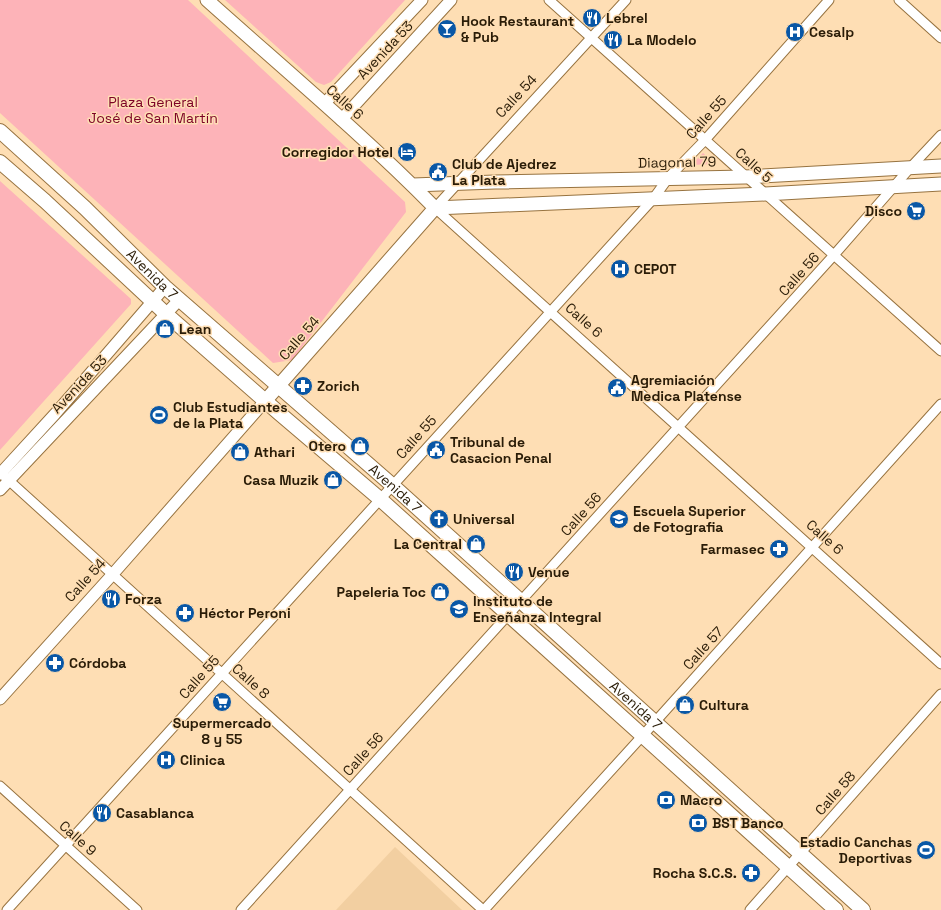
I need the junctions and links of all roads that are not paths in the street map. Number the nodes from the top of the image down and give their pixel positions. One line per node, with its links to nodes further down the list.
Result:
1 (206, 0): 10 (main road, Calle 6)
2 (422, 0): 10 (street, Avenida 53)
3 (451, 0): 11 (street, Avenida 53)
4 (549, 0): 8 (street, Calle 5)
5 (626, 0): 8 (street, Calle 54)
6 (829, 0): 14 (street, Calle 55)
7 (900, 0): 9 (street)
8 (591, 38): 14 (street, Calle 5); 20 (street, Calle 54)
9 (941, 38)
10 (324, 104): 11 (main road, Calle 6)
11 (341, 120): 22 (main road, Calle 6)
12 (0, 131): 28 (main road, Avenida 7)
13 (941, 135): 17 (street, Calle 56)
14 (705, 140): 18 (street, Calle 55); 19 (street, Calle 5)
15 (0, 162): 30 (main road, Avenida 7)
16 (941, 166): 17 (main road, Diagonal 79)
17 (910, 168): 19 (main road, Diagonal 79); 23 (street, Calle 56)
18 (669, 177): 19 (main road, Diagonal 79); 20 (main road, Diagonal 79); 25 (street, Calle 55)
19 (746, 177): 24 (street, Calle 5)
20 (458, 183): 22 (main road, Diagonal 79); 26 (street, Calle 54)
21 (941, 184): 23 (main road)
22 (413, 185): 26 (main road, Calle 6)
23 (893, 187): 24 (main road); 27 (street, Calle 56)
24 (765, 194): 25 (main road); 27 (street, Calle 5)
25 (653, 199): 26 (main road); 31 (street, Calle 55)
26 (435, 208): 31 (street, Calle 6); 34 (main road, Calle 54)
27 (834, 255): 33 (street, Calle 5); 37 (street, Calle 56)
28 (165, 286): 29 (main road, Avenida 7); 30 (street, Avenida 53)
29 (180, 299): 32 (street, Avenida 53); 34 (main road, Avenida 7)
30 (153, 301): 32 (main road, Avenida 7); 38 (street, Avenida 53)
31 (550, 311): 37 (street, Calle 6); 39 (street, Calle 55)
32 (166, 314): 35 (main road, Avenida 7); 38 (street, Avenida 53)
33 (941, 351)
34 (279, 386): 35 (main road, Calle 54); 39 (main road, Avenida 7)
35 (266, 400): 41 (main road, Avenida 7); 43 (street, Calle 54)
36 (941, 404): 42 (street, Calle 57)
37 (678, 427): 42 (street, Calle 6); 44 (street, Calle 56)
38 (2, 475): 40 (street, Avenida 53); 43 (street, Calle 8)
39 (392, 485): 41 (street, Calle 55); 44 (main road, Avenida 7)
40 (0, 490)
41 (380, 499): 45 (main road, Avenida 7); 47 (street, Calle 55)
42 (812, 548): 46 (street, Calle 6); 50 (street, Calle 57)
43 (112, 575): 47 (street, Calle 8); 49 (street, Calle 54)
44 (521, 601): 45 (street, Calle 56); 50 (main road, Avenida 7)
45 (508, 615): 51 (main road, Avenida 7); 53 (street, Calle 56)
46 (941, 664)
47 (221, 673): 53 (street, Calle 8); 54 (street, Calle 55)
48 (941, 694): 55 (street, Calle 58)
49 (0, 699)
50 (655, 722): 51 (street, Calle 57); 55 (main road, Avenida 7)
51 (643, 736): 56 (main road, Avenida 7); 60 (street, Calle 57)
52 (0, 786): 54 (street, Calle 9)
53 (350, 790): 59 (street, Calle 56); 60 (street, Calle 8)
54 (66, 846): 57 (street, Calle 55); 58 (street, Calle 9)
55 (801, 854): 56 (street, Calle 58); 63 (main road, Avenida 7)
56 (789, 867): 61 (street, Calle 58); 62 (main road, Avenida 7)
57 (7, 910)
58 (137, 910)
59 (241, 910)
60 (484, 910)
61 (750, 910)
62 (836, 910)
63 (863, 910)

